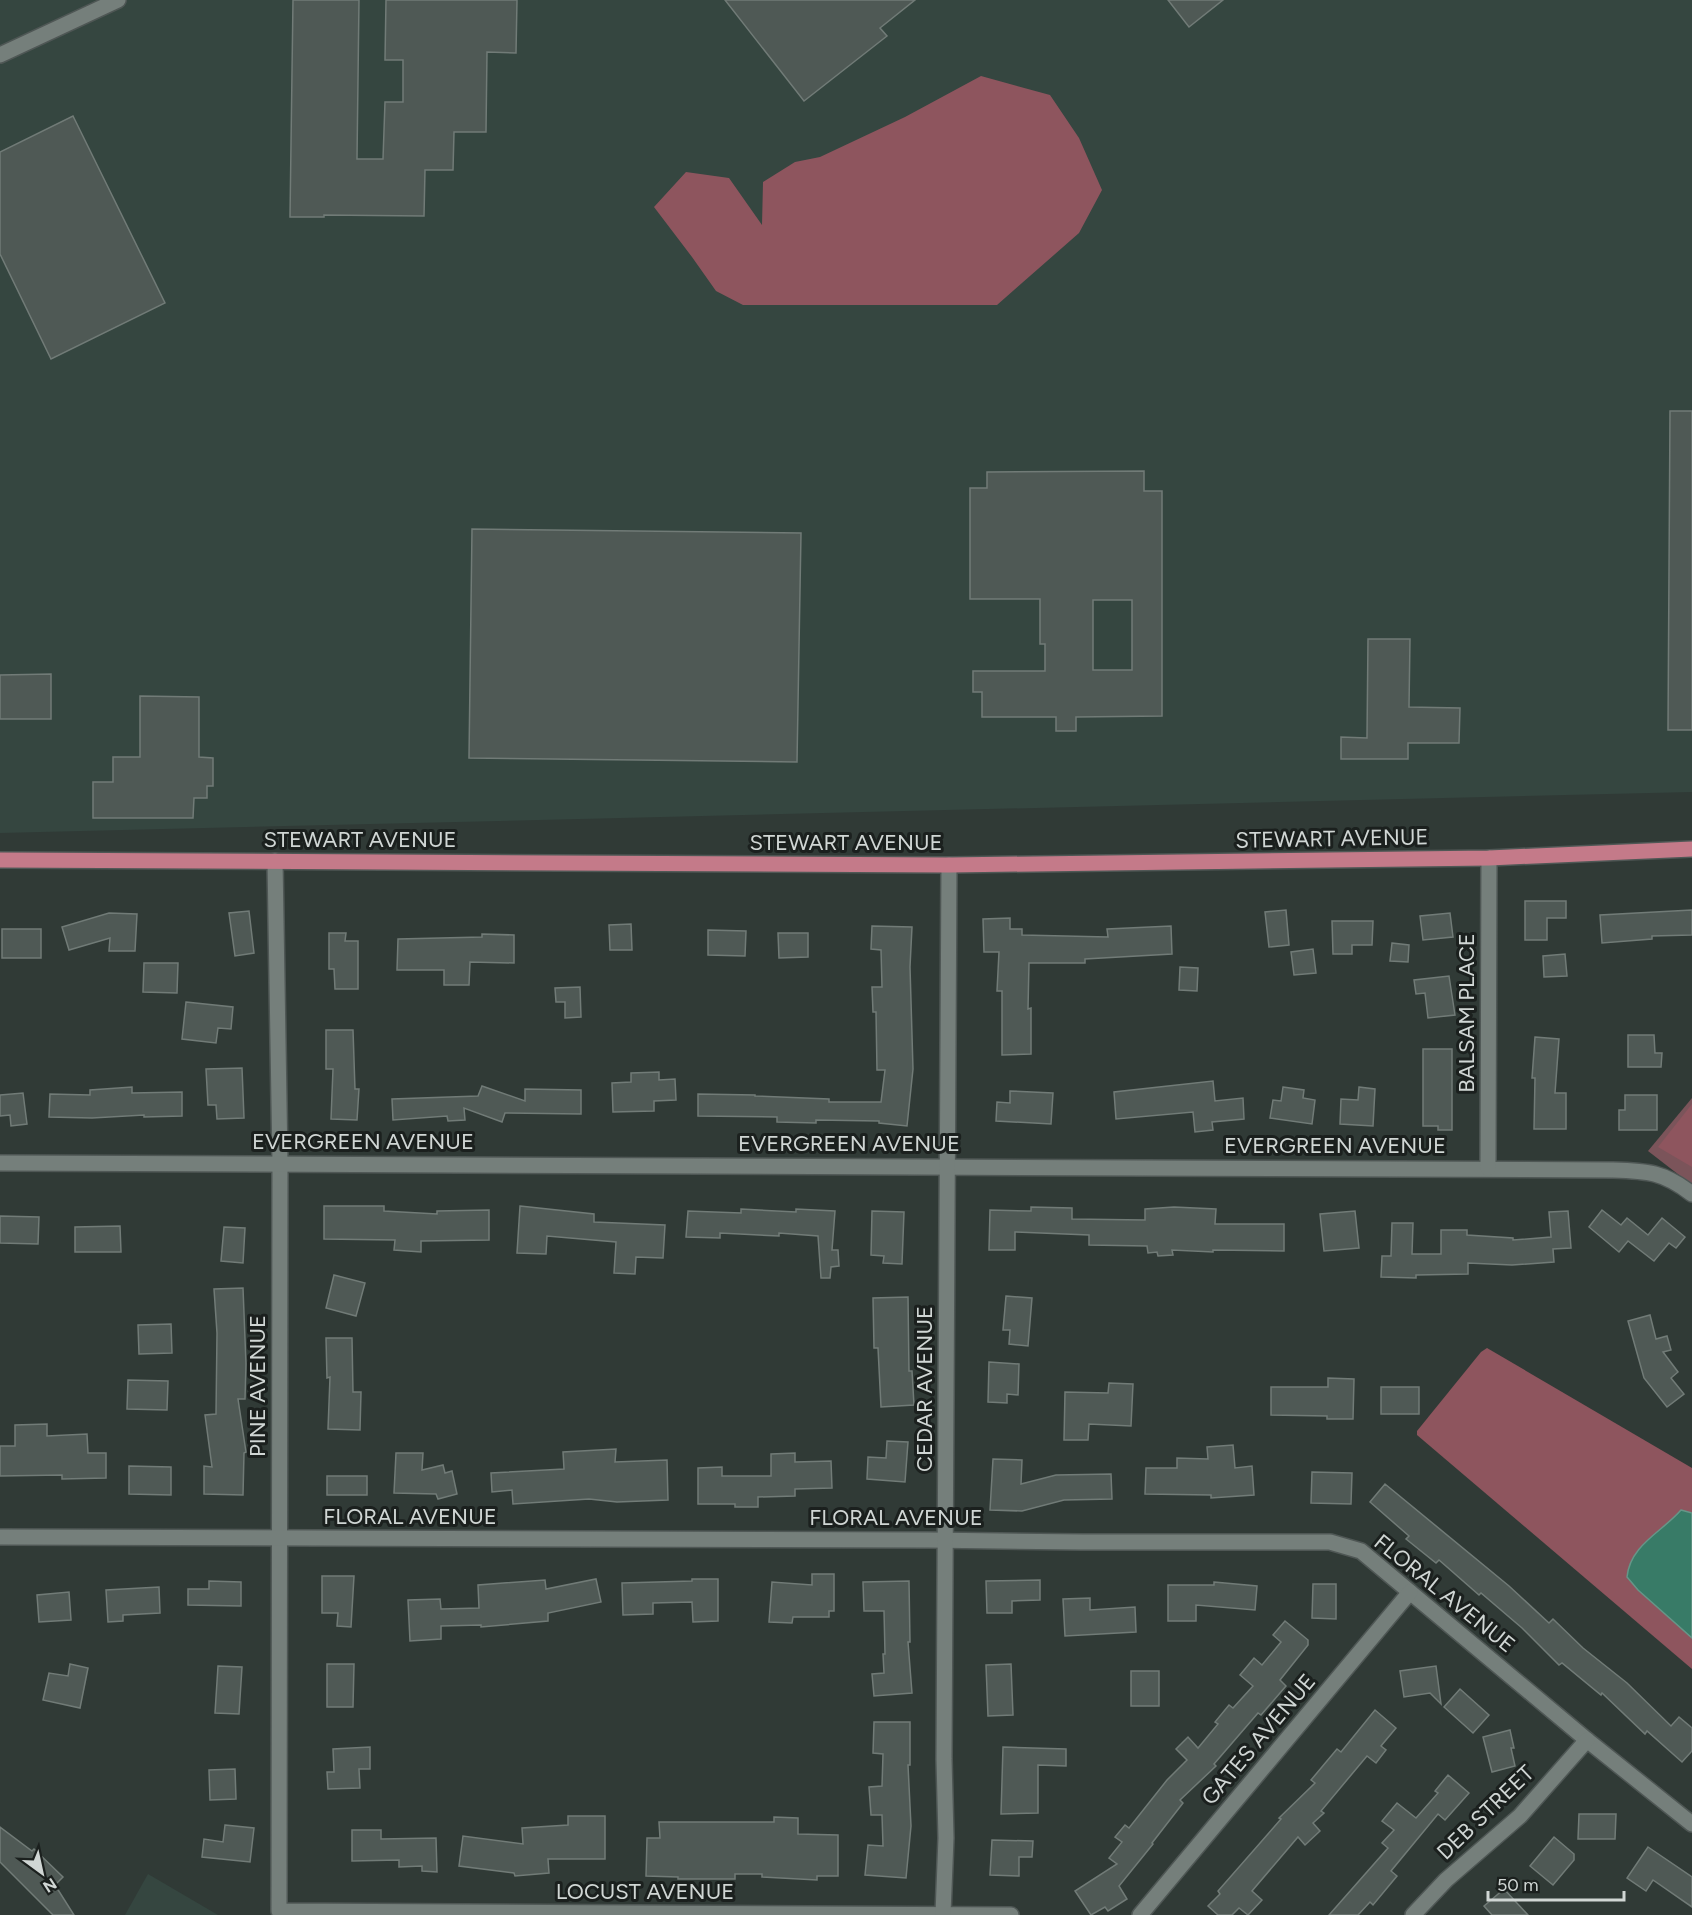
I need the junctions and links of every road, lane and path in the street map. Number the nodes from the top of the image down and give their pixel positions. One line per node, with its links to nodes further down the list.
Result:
1 (118, 0): 2 (street)
2 (0, 55)
3 (1692, 849): 4 (main road, STEWART AVENUE)
4 (1489, 858): 7 (main road, STEWART AVENUE); 11 (street, BALSAM PLACE)
5 (0, 860): 6 (main road, STEWART AVENUE)
6 (275, 861): 7 (main road, STEWART AVENUE); 9 (street, PINE AVENUE)
7 (949, 865): 10 (street, CEDAR AVENUE)
8 (0, 1163): 9 (street, EVERGREEN AVENUE)
9 (280, 1163): 10 (street, EVERGREEN AVENUE); 14 (street, PINE AVENUE)
10 (946, 1166): 11 (street, EVERGREEN AVENUE); 15 (street, CEDAR AVENUE)
11 (1488, 1168): 12 (street, EVERGREEN AVENUE)
12 (1692, 1194)
13 (0, 1537): 14 (street, FLORAL AVENUE)
14 (279, 1538): 15 (street, FLORAL AVENUE); 19 (street, PINE AVENUE)
15 (946, 1540): 16 (street, FLORAL AVENUE); 22 (street, CEDAR AVENUE)
16 (1410, 1592): 17 (street, FLORAL AVENUE); 24 (street, GATES AVENUE)
17 (1587, 1740): 18 (street, FLORAL AVENUE); 20 (street, DEB STREET)
18 (1692, 1824)
19 (279, 1911): 21 (street, LOCUST AVENUE)
20 (1419, 1913)
21 (735, 1914): 22 (street, LOCUST AVENUE)
22 (943, 1914): 23 (street, LOCUST AVENUE)
23 (1011, 1915)
24 (1140, 1915)

